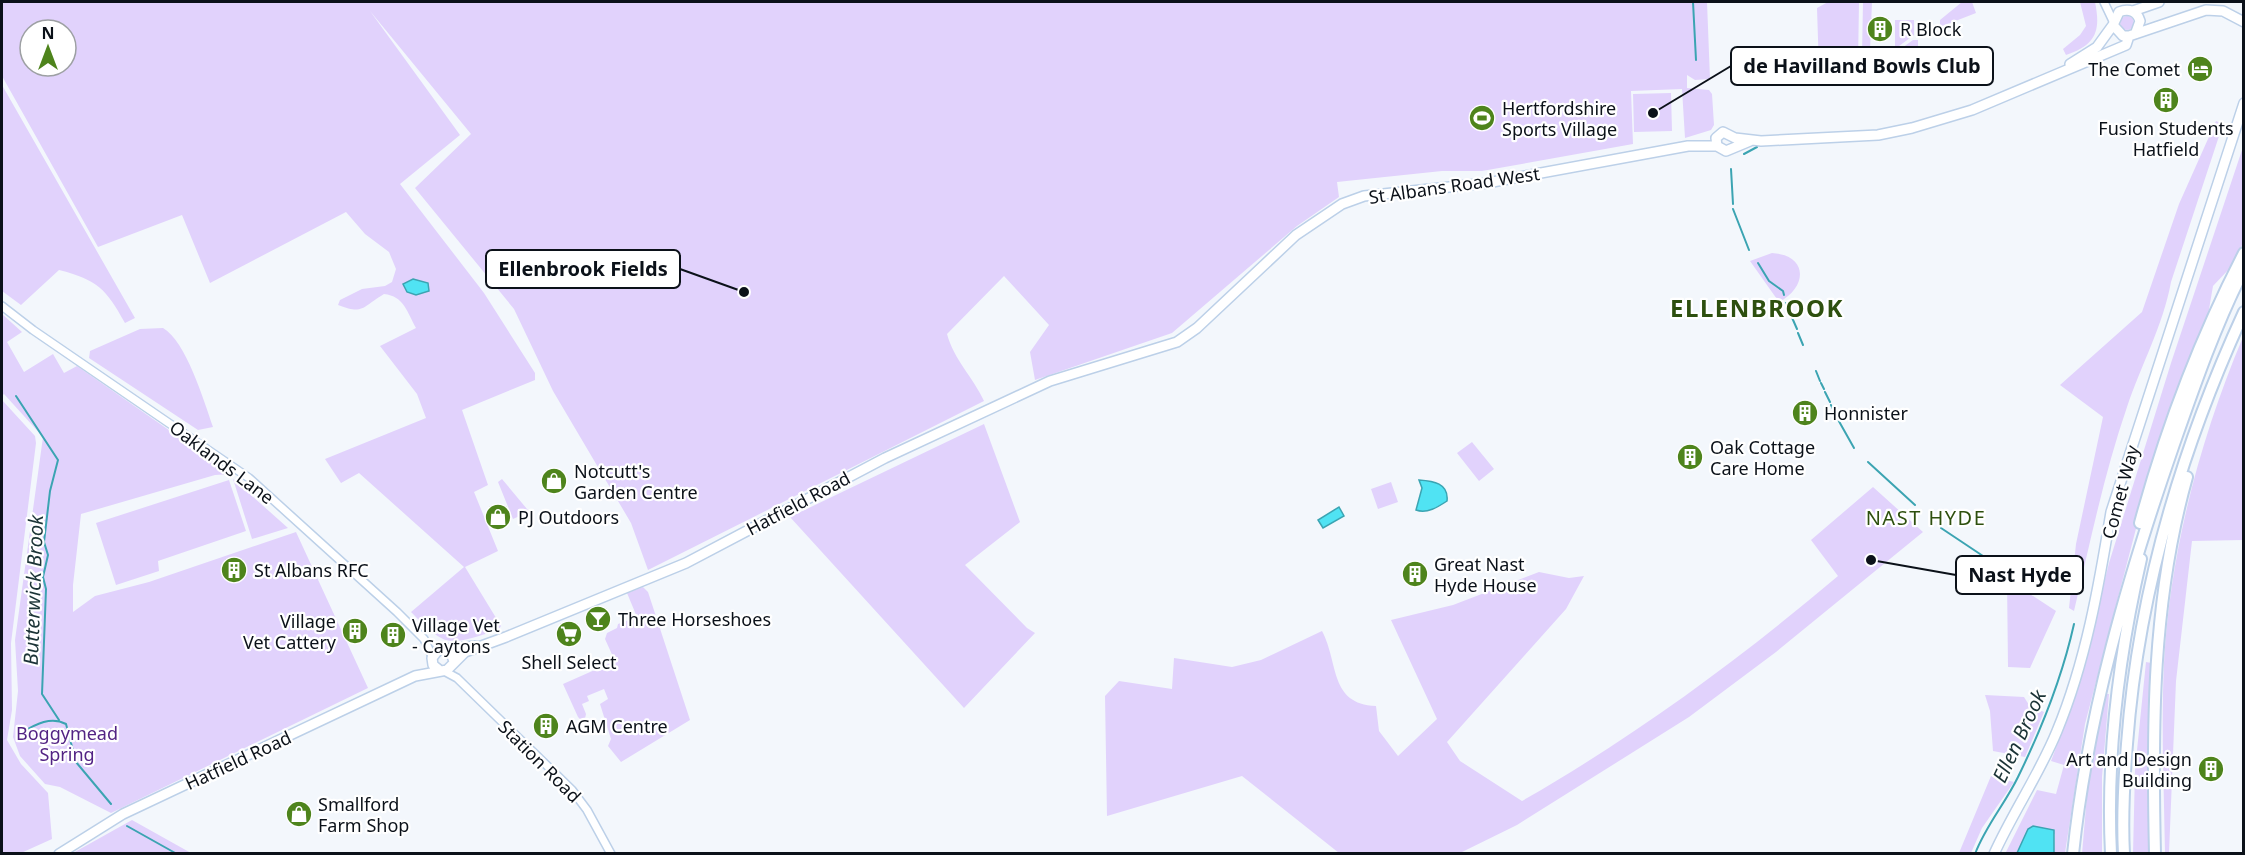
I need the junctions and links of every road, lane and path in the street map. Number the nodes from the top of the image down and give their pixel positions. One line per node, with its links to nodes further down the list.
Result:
1 (2104, 2): 5 (street)
2 (2158, 2): 3 (main road, St Albans Road West)
3 (2130, 8): 5 (main road, St Albans Road West); 6 (main road)
4 (2244, 22): 6 (main road, St Albans Road West)
5 (2114, 23): 6 (main road); 7 (main road, St Albans Road West)
6 (2133, 34): 7 (main road, St Albans Road West)
7 (2063, 69): 12 (main road, St Albans Road West)
8 (2244, 102): 10 (main road, Comet Way)
9 (2244, 114): 10 (main road, Comet Way)
10 (2238, 125): 31 (main road, Comet Way)
11 (1716, 142): 12 (main road, St Albans Road West); 12 (main road, St Albans Road West); 17 (main road, St Albans Road West)
12 (1734, 143)
13 (2244, 253): 20 (highway)
14 (2244, 269): 19 (highway)
15 (2, 306): 21 (street, Oaklands Lane)
16 (2244, 312): 18 (highway)
17 (1118, 359): 22 (main road, Hatfield Road)
18 (2213, 384): 34 (highway); 35 (highway)
19 (2163, 474): 20 (highway); 33 (highway)
20 (2125, 590): 32 (highway)
21 (424, 639): 23 (street, Oaklands Lane); 24 (street, Oaklands Lane)
22 (478, 645): 23 (main road, Hatfield Road); 25 (main road, Hatfield Road)
23 (445, 649): 24 (main road); 25 (main road)
24 (432, 657): 26 (main road); 27 (main road, Hatfield Road)
25 (453, 663): 26 (main road); 28 (street, Station Road)
26 (441, 670): 27 (main road, Hatfield Road); 28 (street, Station Road)
27 (421, 673): 29 (main road, Hatfield Road)
28 (456, 678): 30 (street, Station Road)
29 (59, 854)
30 (611, 854)
31 (1994, 854)
32 (2073, 854)
33 (2111, 854)
34 (2124, 854)
35 (2156, 854)

